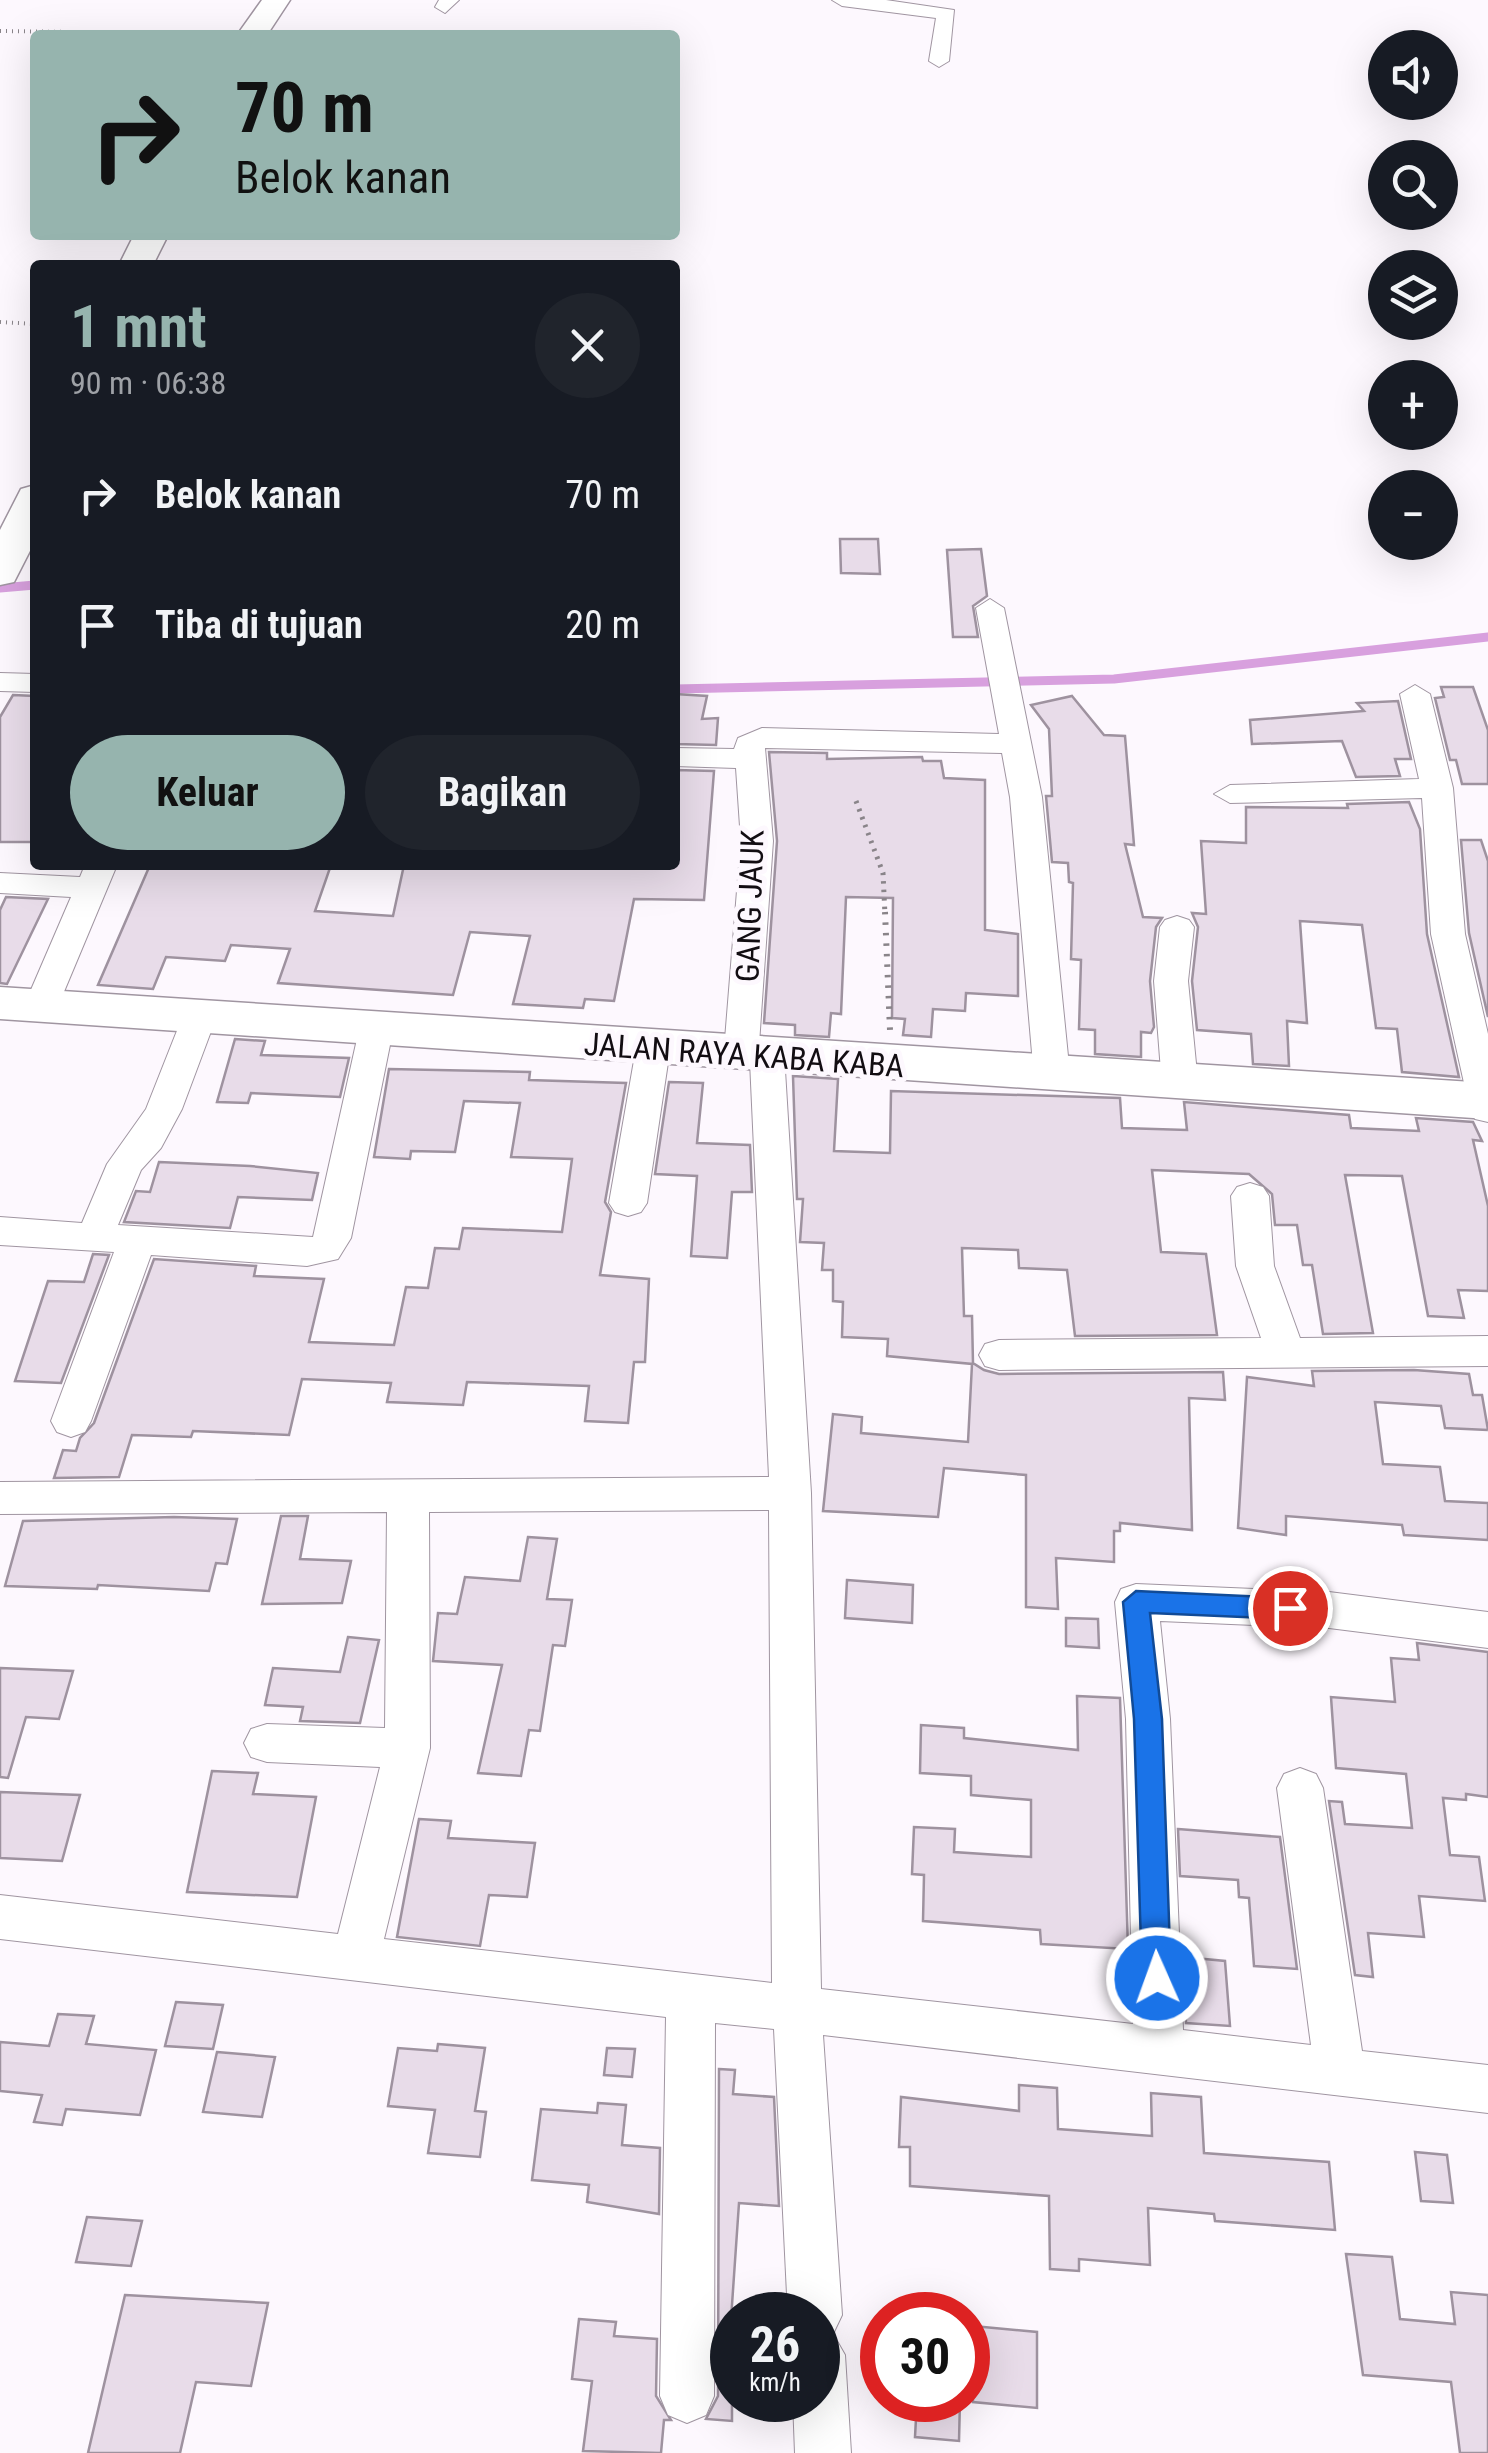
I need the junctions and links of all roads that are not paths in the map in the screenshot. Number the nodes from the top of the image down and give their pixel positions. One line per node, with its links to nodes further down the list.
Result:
1 (276, 0): 4 (street)
2 (842, 0): 3 (street)
3 (913, 4): 5 (street)
4 (255, 30)
5 (938, 61)
6 (30, 507): 7 (street)
7 (0, 573)
8 (990, 608): 12 (street)
9 (0, 682): 10 (street)
10 (30, 683)
11 (1414, 694): 15 (street)
12 (1012, 736): 14 (street); 25 (street)
13 (680, 756): 14 (street)
14 (748, 759): 24 (street, GANG JAUK)
15 (1437, 788): 16 (street); 27 (street)
16 (1230, 794)
17 (96, 876): 18 (street); 20 (street)
18 (0, 883)
19 (1177, 927): 26 (street)
20 (21, 1005): 21 (street, JALAN RAYA KABA KABA)
21 (198, 1018): 22 (street, JALAN RAYA KABA KABA); 31 (street)
22 (376, 1030): 23 (street, JALAN RAYA KABA KABA); 32 (street)
23 (654, 1049): 24 (street, JALAN RAYA KABA KABA); 29 (street)
24 (754, 1053): 25 (street, JALAN RAYA KABA KABA); 37 (street, GANG JAUK)
25 (1052, 1076): 26 (street, JALAN RAYA KABA KABA)
26 (1180, 1084): 27 (street, JALAN RAYA KABA KABA)
27 (1487, 1104)
28 (1250, 1196): 34 (street)
29 (628, 1203)
30 (0, 1231): 31 (street)
31 (94, 1238): 32 (street)
32 (138, 1240): 36 (street)
33 (1488, 1351): 34 (street)
34 (1286, 1352): 35 (street)
35 (999, 1355)
36 (70, 1420)
37 (790, 1493): 38 (street); 47 (street, GANG JAUK)
38 (408, 1496): 39 (street); 42 (street)
39 (0, 1498)
40 (1488, 1630): 48 (street)
41 (267, 1742): 42 (street)
42 (407, 1748): 45 (street)
43 (1300, 1788): 49 (street)
44 (0, 1916): 45 (street)
45 (356, 1957): 46 (street)
46 (691, 1999): 47 (street); 52 (street)
47 (797, 2010): 48 (street); 51 (street, GANG JAUK)
48 (1159, 2052): 49 (street)
49 (1340, 2072): 50 (street)
50 (1488, 2090)
51 (814, 2292)
52 (687, 2396)
53 (821, 2422): 54 (street)
54 (823, 2453)

